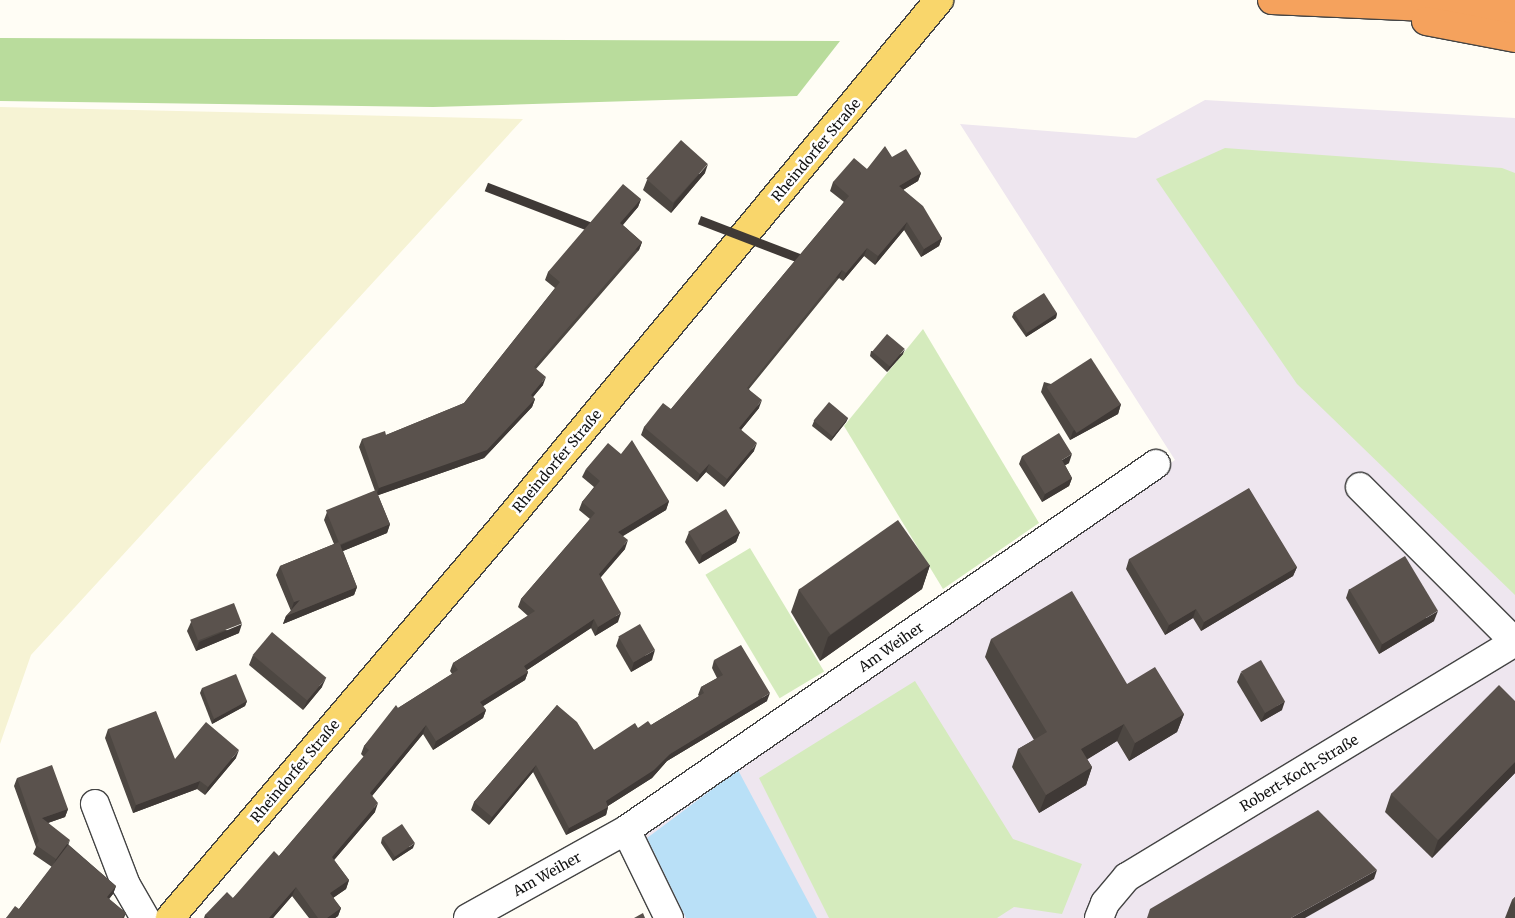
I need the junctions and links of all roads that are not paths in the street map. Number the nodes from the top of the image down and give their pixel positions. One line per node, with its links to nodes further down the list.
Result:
1 (939, 0): 12 (main road, Rheindorfer Straße)
2 (1272, 0): 3 (highway)
3 (1329, 2): 4 (highway); 5 (highway)
4 (1515, 11)
5 (1515, 38)
6 (1156, 464): 10 (street, Am Weiher)
7 (1360, 487): 8 (street, Robert-Koch-Straße)
8 (1514, 641): 15 (street, Robert-Koch-Straße)
9 (95, 804): 11 (street)
10 (626, 830): 13 (street, Am Weiher); 14 (street)
11 (146, 918)
12 (170, 918)
13 (468, 918)
14 (669, 918)
15 (1099, 918)

